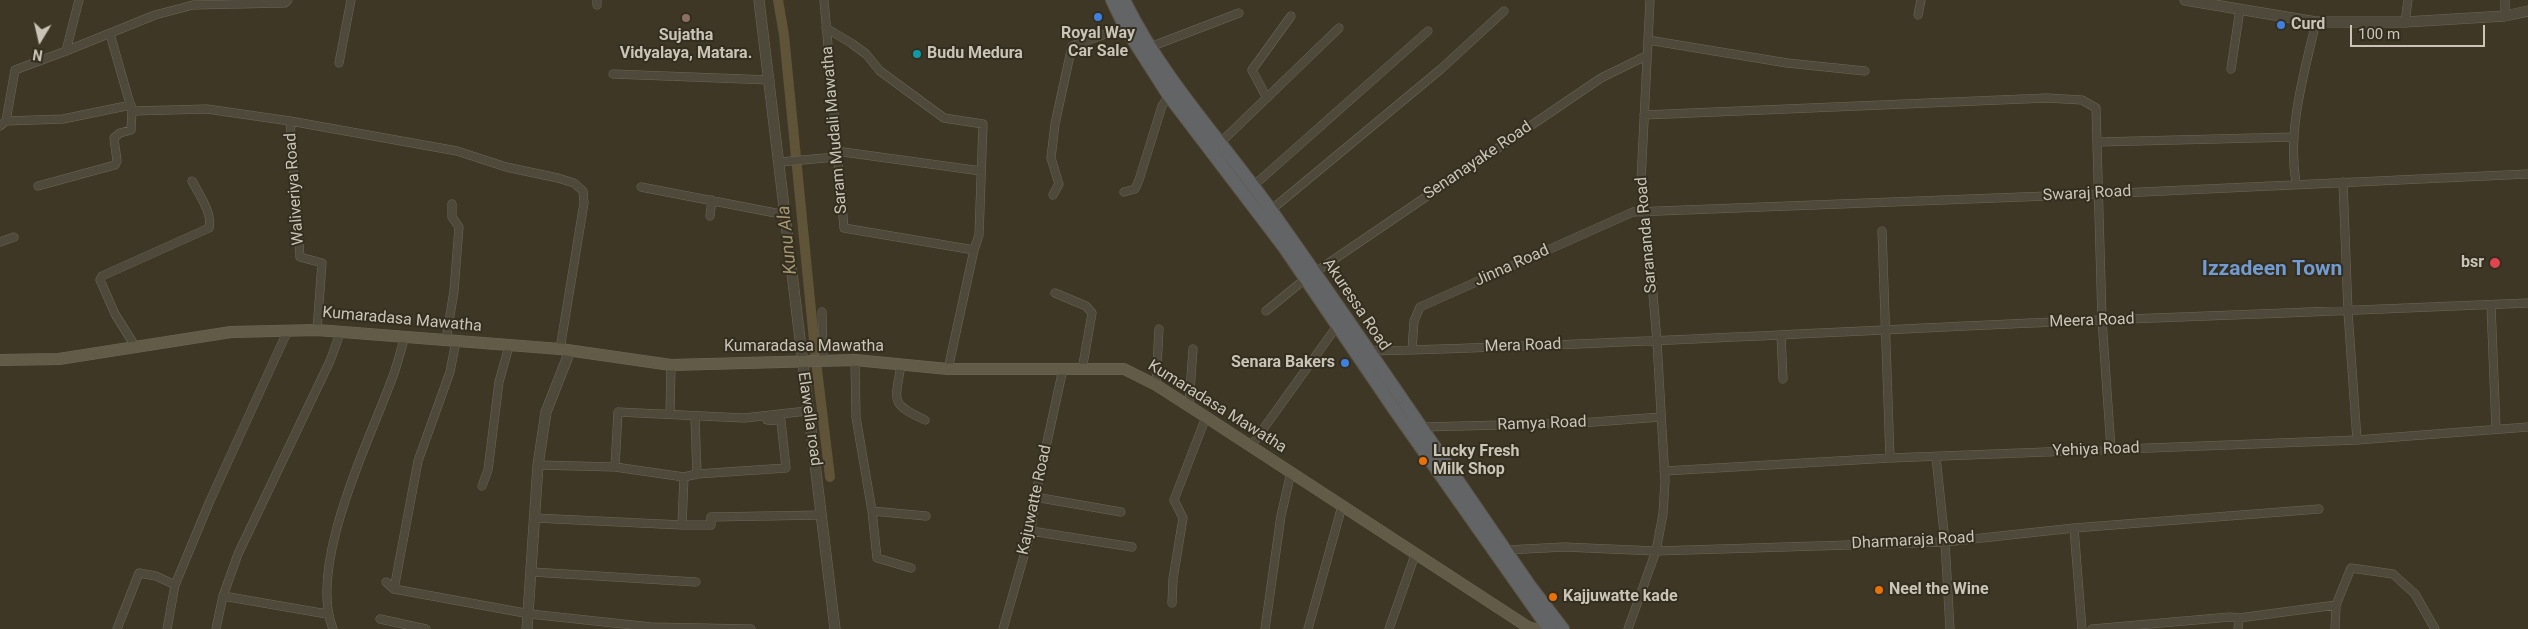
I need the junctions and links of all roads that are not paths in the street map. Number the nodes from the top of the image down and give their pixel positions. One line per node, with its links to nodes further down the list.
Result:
1 (79, 0): 29 (street)
2 (288, 0): 26 (street)
3 (351, 0): 31 (street)
4 (759, 0): 35 (street, Elawella road)
5 (824, 0): 23 (street, Saram Mudali Mawatha)
6 (1112, 0): 22 (highway, Akuressa Road)
7 (1124, 0): 28 (highway, Akuressa Road)
8 (1650, 0): 27 (street, Sarananda Road)
9 (1921, 0): 17 (street)
10 (2185, 0): 13 (street)
11 (2408, 0): 21 (street)
12 (2505, 0): 19 (street)
13 (2240, 9): 20 (street); 32 (street)
14 (1504, 10): 61 (street)
15 (2528, 10): 19 (street)
16 (1239, 13): 28 (street)
17 (1918, 15)
18 (1291, 16): 37 (street)
19 (2505, 16): 21 (street)
20 (2316, 22): 21 (street); 42 (street)
21 (2405, 22)
22 (1125, 27): 36 (highway, Akuressa Road); 57 (street)
23 (826, 28): 45 (street, Saram Mudali Mawatha); 47 (street)
24 (1339, 28): 37 (street)
25 (1428, 31): 55 (street)
26 (110, 34): 29 (street); 38 (street)
27 (1648, 40): 30 (street, Sarananda Road); 33 (street)
28 (1150, 46): 44 (highway, Akuressa Road)
29 (66, 51): 41 (street)
30 (1646, 56): 39 (street, Sarananda Road); 69 (street, Senanayake Road)
31 (339, 63)
32 (2231, 70)
33 (1865, 71)
34 (612, 74): 35 (street)
35 (770, 80): 46 (street, Elawella road)
36 (1169, 96): 49 (highway, Akuressa Road); 56 (street)
37 (1267, 98): 44 (street)
38 (132, 108): 40 (street); 41 (street); 53 (street)
39 (1644, 115): 43 (street); 62 (street, Sarananda Road)
40 (290, 121): 80 (street, Waliveriya Road); 90 (street)
41 (3, 123)
42 (2294, 137): 43 (street); 52 (street)
43 (2098, 142): 58 (street)
44 (1220, 143): 49 (highway, Akuressa Road)
45 (836, 154): 46 (street); 47 (street); 68 (street, Saram Mudali Mawatha)
46 (780, 162): 63 (street, Elawella road)
47 (981, 171): 68 (street)
48 (2528, 174): 51 (street, Swaraj Road)
49 (1236, 175): 55 (highway, Akuressa Road); 69 (highway, Akuressa Road)
50 (192, 182): 87 (street)
51 (2343, 182): 52 (street, Swaraj Road); 75 (street)
52 (2296, 183): 58 (street, Swaraj Road)
53 (38, 186)
54 (641, 186): 59 (street)
55 (1252, 187): 61 (highway, Akuressa Road)
56 (1124, 192)
57 (1053, 194)
58 (2099, 194): 62 (street, Swaraj Road); 76 (street)
59 (712, 200): 63 (street); 64 (street)
60 (452, 204): 85 (street)
61 (1271, 210): 69 (highway, Akuressa Road)
62 (1646, 211): 86 (street, Sarananda Road); 92 (street, Jinna Road)
63 (786, 215): 96 (street, Elawella road)
64 (710, 216)
65 (1882, 231): 82 (street)
66 (14, 237): 67 (street)
67 (0, 242)
68 (974, 250): 101 (street)
69 (1310, 276): 73 (street, Senanayake Road); 77 (highway, Akuressa Road); 93 (highway, Akuressa Road)
70 (1055, 293): 103 (street)
71 (2528, 303): 72 (street, Meera Road)
72 (2491, 305): 75 (street, Meera Road); 116 (street)
73 (1266, 311)
74 (822, 312): 97 (street)
75 (2348, 312): 76 (street, Meera Road); 117 (street)
76 (2102, 320): 82 (street, Meera Road); 119 (street)
77 (1337, 326): 93 (highway, Akuressa Road); 118 (street)
78 (1159, 329): 105 (street)
79 (288, 330): 80 (main road, Kumaradasa Mawatha); 87 (main road, Kumaradasa Mawatha); 149 (street)
80 (317, 330): 81 (main road, Kumaradasa Mawatha)
81 (341, 330): 84 (main road, Kumaradasa Mawatha); 151 (street)
82 (1885, 331): 83 (street, Meera Road); 121 (street)
83 (1781, 335): 86 (street, Meera Road); 104 (street)
84 (405, 336): 85 (main road, Kumaradasa Mawatha); 154 (street)
85 (451, 340): 88 (main road, Kumaradasa Mawatha); 150 (street)
86 (1657, 342): 92 (street, Mera Road); 111 (street, Sarananda Road)
87 (135, 346): 94 (main road, Kumaradasa Mawatha)
88 (509, 346): 90 (main road, Kumaradasa Mawatha); 128 (street)
89 (1193, 349): 106 (street)
90 (565, 350): 99 (main road, Kumaradasa Mawatha); 122 (street)
91 (1390, 350): 92 (street, Mera Road); 93 (street, Mera Road); 100 (street)
92 (1412, 350)
93 (1362, 352): 100 (highway, Akuressa Road)
94 (0, 360)
95 (855, 360): 97 (main road, Kumaradasa Mawatha); 98 (main road, Kumaradasa Mawatha); 132 (street)
96 (801, 361): 97 (main road, Kumaradasa Mawatha); 99 (main road, Kumaradasa Mawatha); 107 (street, Elawella road)
97 (823, 361)
98 (901, 364): 101 (main road, Kumaradasa Mawatha); 113 (street)
99 (671, 365): 108 (street)
100 (1371, 366): 114 (highway, Akuressa Road); 158 (highway, Akuressa Road)
101 (948, 369): 102 (main road, Kumaradasa Mawatha)
102 (1063, 369): 103 (main road, Kumaradasa Mawatha); 129 (street, Kajuwatte Road)
103 (1082, 370): 105 (main road, Kumaradasa Mawatha)
104 (1783, 379)
105 (1156, 385): 106 (main road, Kumaradasa Mawatha)
106 (1188, 406): 110 (main road, Kumaradasa Mawatha)
107 (807, 411): 109 (street); 134 (street, Elawella road)
108 (670, 414): 112 (street); 123 (street)
109 (766, 416): 112 (street); 126 (street)
110 (1206, 417): 118 (main road, Kumaradasa Mawatha); 152 (street)
111 (1662, 417): 114 (street, Ramya Road); 124 (street, Sarananda Road)
112 (695, 418): 126 (street)
113 (925, 420)
114 (1422, 427): 142 (highway, Akuressa Road)
115 (2528, 427): 116 (street, Yehiya Road)
116 (2496, 428): 117 (street, Yehiya Road)
117 (2357, 440): 119 (street, Yehiya Road)
118 (1251, 446): 125 (main road, Kumaradasa Mawatha)
119 (2111, 449): 120 (street, Yehiya Road)
120 (1936, 457): 121 (street, Yehiya Road); 140 (street)
121 (1890, 458): 124 (street, Yehiya Road)
122 (538, 465): 123 (street); 136 (street)
123 (615, 467): 127 (street)
124 (1664, 470): 143 (street, Sarananda Road)
125 (1291, 472): 130 (main road, Kumaradasa Mawatha); 168 (street)
126 (697, 474): 127 (street)
127 (684, 476): 137 (street)
128 (482, 486)
129 (1035, 497): 133 (street); 139 (street, Kajuwatte Road)
130 (1342, 506): 144 (main road, Kumaradasa Mawatha); 169 (street)
131 (2319, 509): 138 (street, Dharmaraja Road)
132 (872, 511): 135 (street); 145 (street)
133 (1121, 512)
134 (822, 515): 137 (street); 166 (street, Elawella road)
135 (926, 516)
136 (535, 518): 137 (street); 146 (street)
137 (682, 525)
138 (2074, 528): 140 (street, Dharmaraja Road); 174 (street)
139 (1031, 531): 141 (street); 167 (street, Kajuwatte Road)
140 (1945, 542): 143 (street, Dharmaraja Road); 173 (street)
141 (1132, 547)
142 (1506, 550): 143 (street, Dharmaraja Road); 158 (highway, Akuressa Road)
143 (1656, 551): 172 (street, Sarananda Road)
144 (1415, 555): 170 (street); 171 (main road, Kumaradasa Mawatha)
145 (911, 568)
146 (532, 572): 148 (street); 155 (street)
147 (386, 582): 150 (street)
148 (696, 582)
149 (174, 585): 159 (street); 160 (street)
150 (394, 588): 155 (street)
151 (223, 596): 154 (street); 161 (street)
152 (1172, 603)
153 (2336, 605): 156 (street); 177 (street); 178 (street)
154 (327, 614): 162 (street)
155 (530, 614): 164 (street); 165 (street)
156 (2239, 618): 175 (street); 176 (street)
157 (380, 619): 163 (street)
158 (1553, 627)
159 (117, 629)
160 (168, 629)
161 (216, 629)
162 (333, 629)
163 (426, 629)
164 (527, 629)
165 (751, 629)
166 (834, 629)
167 (1003, 629)
168 (1265, 629)
169 (1308, 629)
170 (1389, 629)
171 (1536, 629)
172 (1628, 629)
173 (1950, 629)
174 (2082, 629)
175 (2092, 629)
176 (2238, 629)
177 (2334, 629)
178 (2435, 629)

